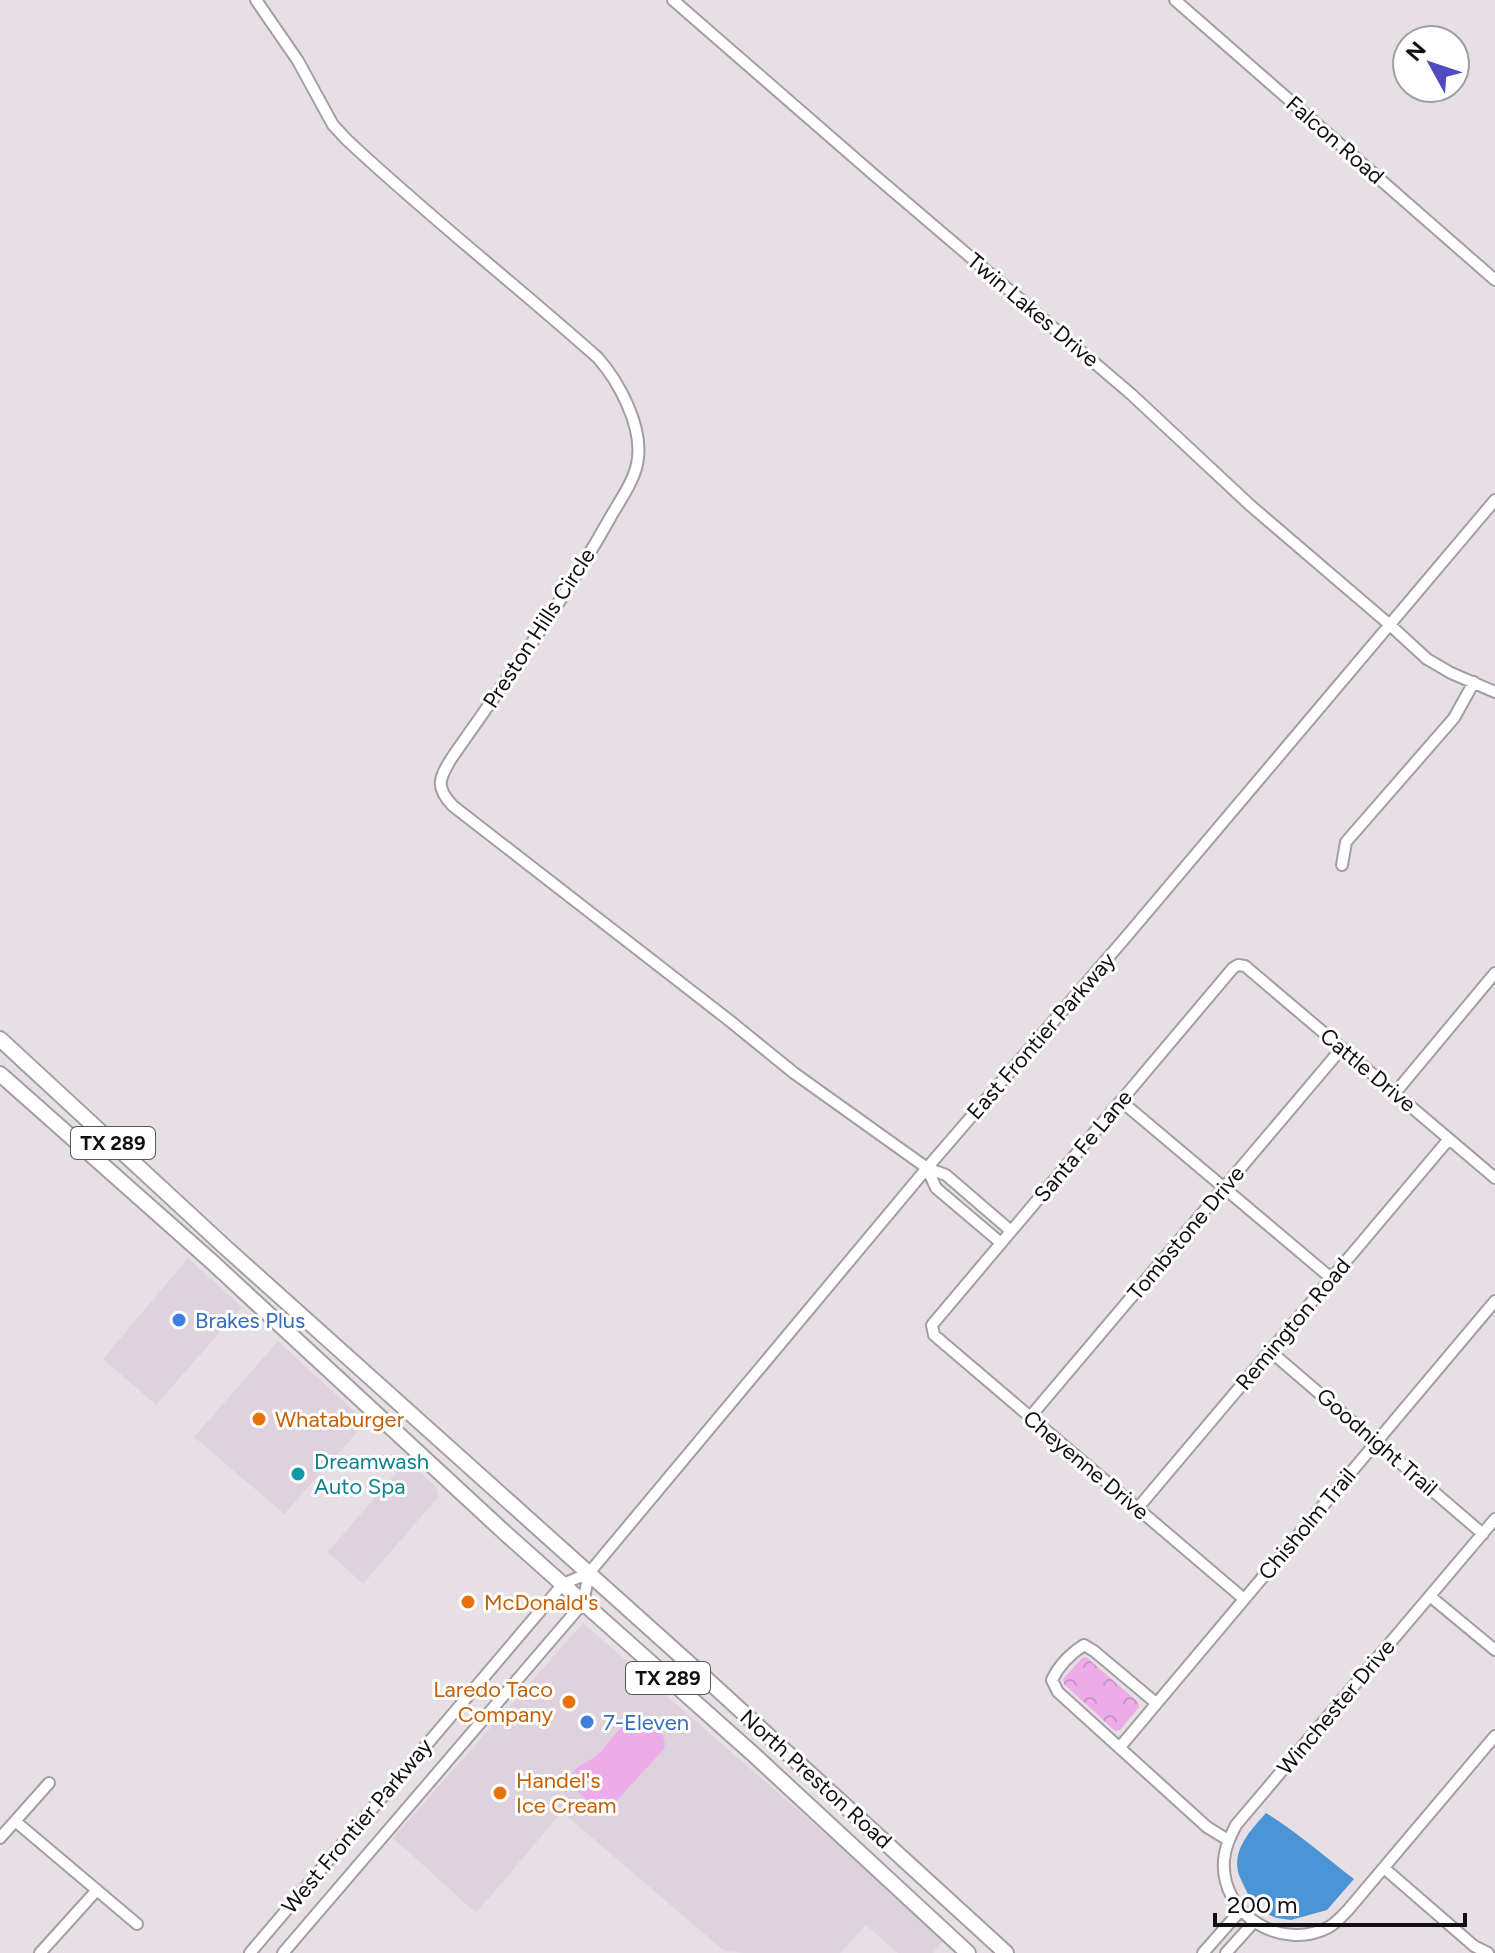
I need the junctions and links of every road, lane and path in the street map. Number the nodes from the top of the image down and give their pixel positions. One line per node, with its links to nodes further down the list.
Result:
1 (256, 0): 18 (street, Preston Hills Circle)
2 (673, 0): 6 (street, Twin Lakes Drive)
3 (1175, 0): 4 (street, Falcon Road)
4 (1495, 280)
5 (1495, 500): 6 (street, East Frontier Parkway)
6 (1390, 625): 7 (street, Twin Lakes Drive); 18 (street, East Frontier Parkway)
7 (1474, 682): 8 (street, Twin Lakes Drive); 9 (street)
8 (1495, 692)
9 (1342, 865)
10 (1238, 965): 13 (street, Cattle Drive); 16 (street, Santa Fe Lane)
11 (1495, 973): 15 (street)
12 (0, 1039): 32 (main road, TX 289)
13 (1342, 1048): 15 (street, Cattle Drive); 20 (street, Tombstone Drive)
14 (0, 1074): 33 (main road, TX 289)
15 (1395, 1093): 17 (street, Cattle Drive)
16 (1121, 1101): 20 (street); 21 (street, Santa Fe Lane)
17 (1449, 1139): 19 (street, Cattle Drive); 23 (street, Remington Road)
18 (927, 1168): 21 (street); 22 (street); 32 (street, East Frontier Parkway)
19 (1495, 1178)
20 (1224, 1188): 23 (street); 27 (street, Tombstone Drive)
21 (1011, 1231): 22 (street, Santa Fe Lane)
22 (1001, 1243): 25 (street, Santa Fe Lane)
23 (1331, 1278): 26 (street, Remington Road)
24 (1495, 1301): 28 (street, Chisholm Trail)
25 (932, 1330): 27 (street, Cheyenne Drive)
26 (1270, 1351): 28 (street, Goodnight Trail); 29 (street, Remington Road)
27 (1030, 1417): 29 (street, Cheyenne Drive)
28 (1377, 1442): 31 (street, Goodnight Trail); 35 (street, Chisholm Trail)
29 (1137, 1509): 35 (street, Cheyenne Drive)
30 (1495, 1519): 31 (street, Winchester Drive)
31 (1483, 1534): 34 (street, Winchester Drive)
32 (589, 1573): 33 (street, West Frontier Parkway); 36 (street, West Frontier Parkway); 42 (main road, North Preston Road / TX 289)
33 (563, 1584): 36 (main road, North Preston Road / TX 289); 55 (street, West Frontier Parkway)
34 (1431, 1597): 37 (street); 46 (street, Winchester Drive)
35 (1244, 1599): 38 (street, Chisholm Trail)
36 (583, 1603): 43 (main road, North Preston Road / TX 289); 56 (street, West Frontier Parkway)
37 (1495, 1650)
38 (1156, 1703): 40 (street, Chisholm Trail); 40 (street)
39 (1495, 1736): 47 (street)
40 (1120, 1747): 46 (street)
41 (49, 1783): 44 (street)
42 (832, 1793): 43 (main road); 58 (main road, North Preston Road / TX 289)
43 (816, 1812): 57 (main road, North Preston Road / TX 289)
44 (15, 1821): 45 (street); 48 (street)
45 (0, 1838)
46 (1228, 1840): 49 (street)
47 (1384, 1868): 50 (street); 60 (street)
48 (97, 1890): 51 (street); 54 (street)
49 (1240, 1911): 50 (street); 52 (street)
50 (1253, 1923): 53 (street)
51 (137, 1924)
52 (1214, 1940): 53 (street); 59 (street)
53 (1226, 1952)
54 (40, 1953)
55 (250, 1953)
56 (283, 1953)
57 (968, 1953)
58 (1006, 1953)
59 (1203, 1953)
60 (1488, 1953)

